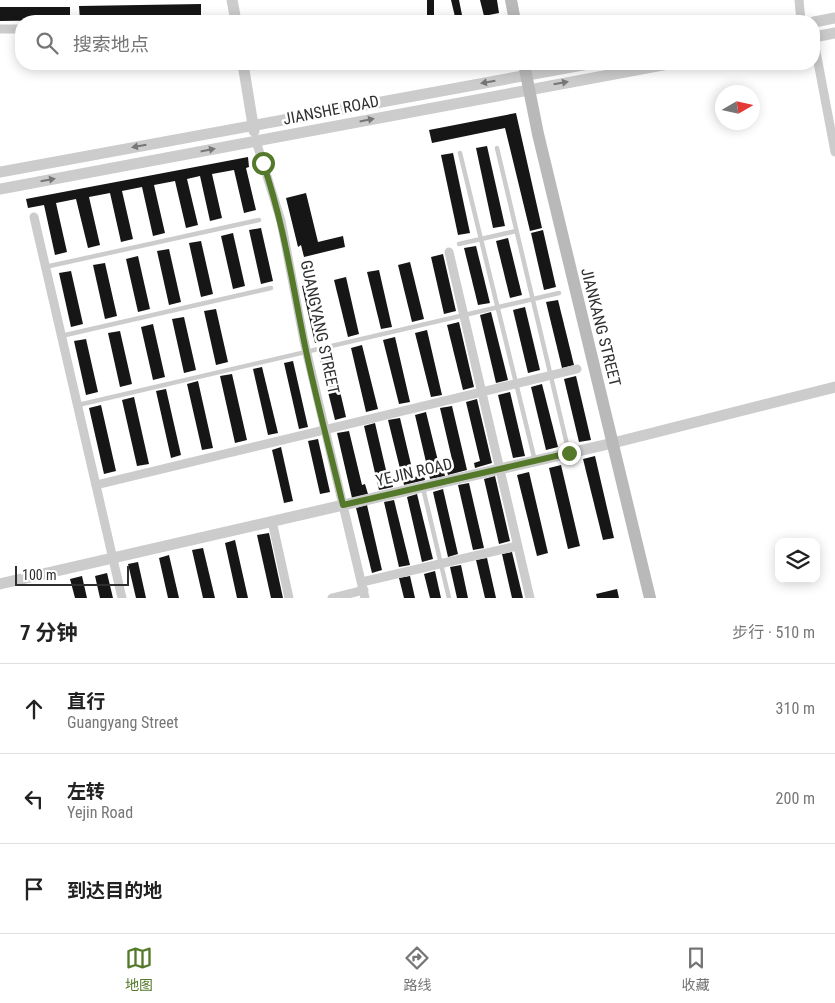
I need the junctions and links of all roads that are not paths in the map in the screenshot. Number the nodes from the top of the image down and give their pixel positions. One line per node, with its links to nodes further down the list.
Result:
1 (232, 0): 4 (street)
2 (511, 0): 5 (main road)
3 (799, 0): 6 (street)
4 (235, 15)
5 (514, 15)
6 (800, 15)
7 (835, 18): 8 (street)
8 (820, 21)
9 (0, 30): 10 (street)
10 (15, 30)
11 (835, 33): 12 (street)
12 (820, 37)
13 (244, 70): 18 (street, GUANGYANG STREET)
14 (525, 70): 17 (main road, JIANKANG STREET); 18 (street, JIANSHE ROAD, one-way to 18)
15 (635, 70): 17 (street, JIANSHE ROAD, one-way to 15)
16 (820, 70): 21 (street)
17 (529, 89): 19 (street, JIANSHE ROAD, one-way to 17); 46 (main road, JIANKANG STREET)
18 (253, 126): 19 (street, GUANGYANG STREET); 23 (street, JIANSHE ROAD, one-way to 23)
19 (256, 141): 24 (street, JIANSHE ROAD, one-way to 19); 38 (street, GUANGYANG STREET)
20 (497, 148): 27 (lane)
21 (835, 152)
22 (460, 153): 28 (lane)
23 (0, 172)
24 (0, 189)
25 (34, 217): 31 (street)
26 (259, 220): 31 (lane)
27 (516, 231): 28 (lane); 34 (lane)
28 (481, 239): 29 (lane); 35 (lane)
29 (459, 244)
30 (449, 252): 36 (street)
31 (45, 266): 37 (street)
32 (271, 288): 37 (lane)
33 (558, 293): 34 (lane)
34 (533, 299): 35 (lane); 40 (lane)
35 (498, 307): 36 (lane); 41 (lane)
36 (463, 315): 38 (lane); 43 (street)
37 (61, 336): 44 (street)
38 (307, 352): 44 (lane); 45 (street, GUANGYANG STREET)
39 (577, 369): 40 (street)
40 (551, 376): 41 (street); 47 (lane)
41 (516, 384): 43 (street); 48 (lane)
42 (835, 388): 46 (street, YEJIN ROAD)
43 (481, 392): 45 (street); 49 (street)
44 (77, 405): 50 (street)
45 (326, 431): 50 (street); 52 (street, GUANGYANG STREET)
46 (613, 443): 47 (street, YEJIN ROAD); 64 (main road, JIANKANG STREET)
47 (569, 453): 48 (street, YEJIN ROAD)
48 (535, 460): 49 (street, YEJIN ROAD)
49 (499, 469): 51 (street, YEJIN ROAD); 54 (street)
50 (96, 485): 55 (street)
51 (423, 486): 52 (street, YEJIN ROAD); 56 (lane)
52 (343, 505): 53 (street, YEJIN ROAD); 58 (street, GUANGYANG STREET)
53 (272, 521): 55 (street, YEJIN ROAD); 60 (street)
54 (517, 546): 56 (street); 63 (street)
55 (113, 558): 57 (street, YEJIN ROAD); 59 (street)
56 (441, 564): 58 (street); 62 (lane)
57 (0, 584)
58 (364, 590): 61 (street)
59 (122, 598)
60 (289, 598)
61 (332, 598)
62 (449, 598)
63 (530, 598)
64 (650, 598)

